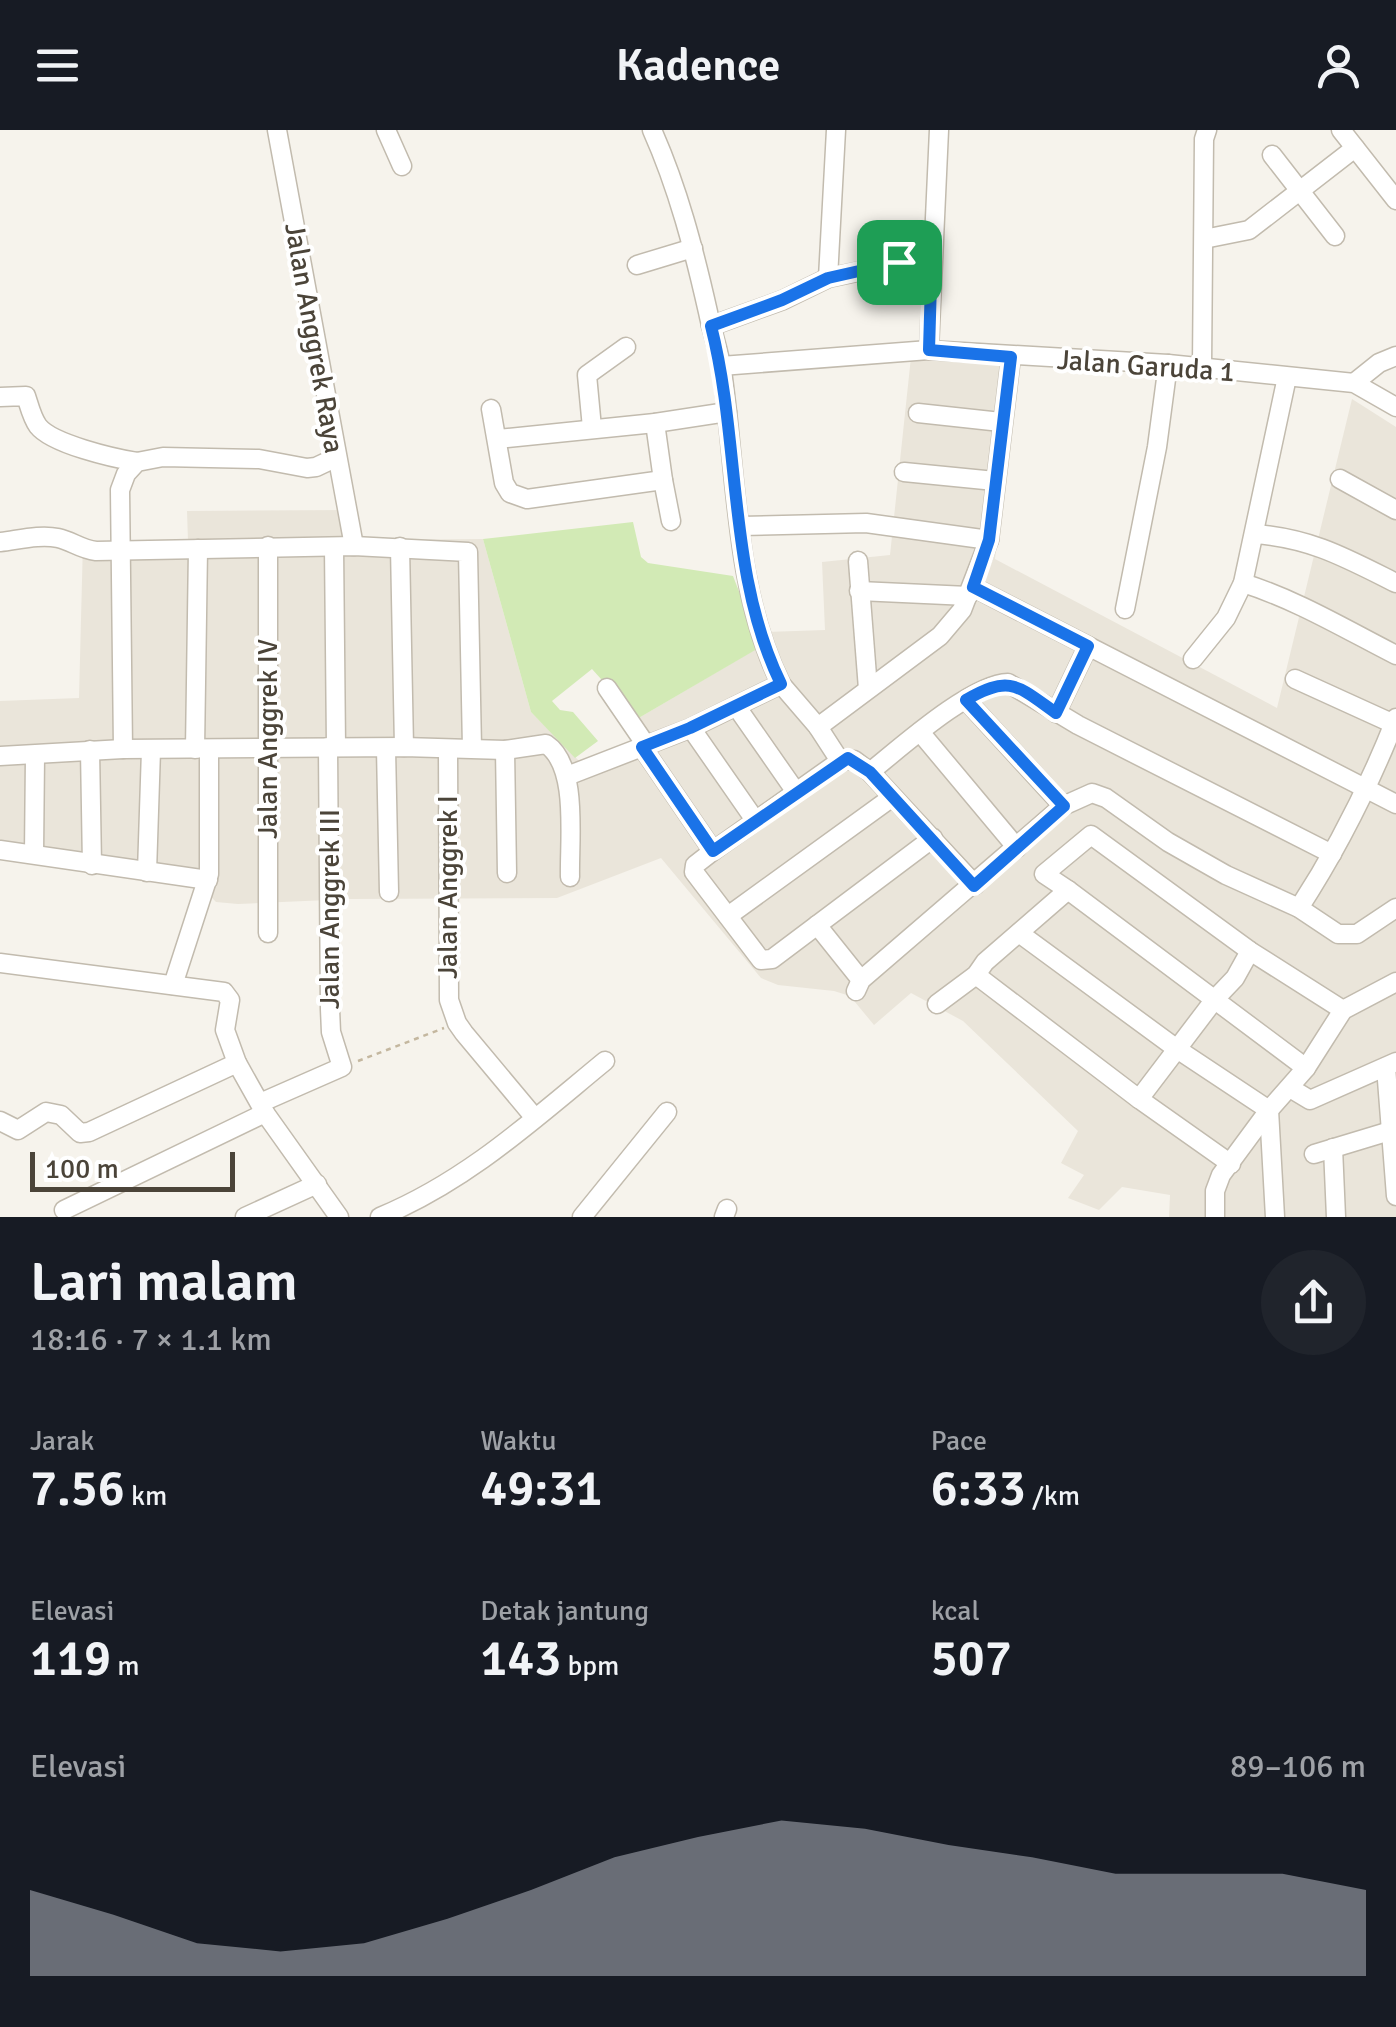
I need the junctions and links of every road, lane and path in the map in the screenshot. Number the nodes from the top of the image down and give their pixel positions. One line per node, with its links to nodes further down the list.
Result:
1 (277, 130): 39 (street, Jalan Anggrek Raya)
2 (386, 130): 10 (street)
3 (652, 130): 15 (street)
4 (836, 130): 18 (street)
5 (939, 130): 16 (street)
6 (1208, 130): 14 (street)
7 (1341, 130): 8 (street)
8 (1355, 148): 11 (street); 12 (street)
9 (1272, 155): 11 (street)
10 (402, 166)
11 (1300, 191): 13 (street); 14 (street)
12 (1396, 200)
13 (1334, 236)
14 (1204, 239): 26 (street)
15 (693, 248): 17 (street); 19 (street)
16 (932, 249): 18 (street); 21 (street)
17 (637, 265)
18 (828, 278): 19 (street)
19 (711, 326): 25 (street)
20 (626, 347): 36 (street)
21 (929, 350): 23 (street, Jalan Garuda 1); 25 (street, Jalan Garuda 1)
22 (1396, 356): 28 (street)
23 (1011, 357): 24 (street, Jalan Garuda 1); 34 (street)
24 (1168, 364): 26 (street, Jalan Garuda 1); 63 (street)
25 (721, 366): 32 (street)
26 (1202, 367): 27 (street, Jalan Garuda 1)
27 (1287, 378): 28 (street, Jalan Garuda 1); 49 (street)
28 (1354, 382): 30 (street, Jalan Garuda 1)
29 (0, 397): 38 (street)
30 (1396, 407)
31 (491, 409): 37 (street)
32 (727, 412): 35 (street); 48 (street)
33 (918, 413): 34 (street)
34 (1002, 422): 44 (street)
35 (655, 423): 36 (street); 43 (street)
36 (592, 428): 37 (street)
37 (498, 439): 43 (street)
38 (106, 456): 40 (street); 45 (street)
39 (335, 458): 40 (street); 53 (street, Jalan Anggrek Raya)
40 (136, 462): 45 (street)
41 (904, 472): 44 (street)
42 (1340, 479): 46 (street)
43 (664, 480): 47 (street)
44 (995, 481): 50 (street)
45 (120, 490): 57 (street)
46 (1396, 510)
47 (671, 522)
48 (741, 526): 50 (street); 68 (street)
49 (1254, 534): 59 (street); 60 (street)
50 (989, 540): 62 (street)
51 (0, 542): 57 (street)
52 (268, 546): 54 (street); 56 (street); 80 (street, Jalan Anggrek IV)
53 (354, 546): 54 (street); 55 (street)
54 (334, 547): 79 (street, Jalan Anggrek III)
55 (400, 548): 81 (street); 82 (street)
56 (198, 549): 57 (street); 84 (street)
57 (123, 551): 83 (street)
58 (858, 561): 61 (street)
59 (1243, 582): 65 (street); 66 (street)
60 (1396, 583)
61 (859, 591): 62 (street); 70 (street)
62 (971, 592): 64 (street); 70 (street)
63 (1125, 609)
64 (1088, 646): 73 (street); 94 (street)
65 (1396, 655)
66 (1193, 658)
67 (1295, 679): 74 (street)
68 (781, 684): 72 (street); 75 (street)
69 (607, 688): 78 (street)
70 (868, 688): 75 (street)
71 (966, 700): 73 (street); 77 (street); 98 (street)
72 (736, 706): 76 (street); 95 (street)
73 (1056, 713): 105 (street)
74 (1395, 722): 94 (street)
75 (818, 727): 91 (street)
76 (690, 728): 78 (street); 99 (street)
77 (920, 732): 93 (street); 101 (street)
78 (644, 746): 92 (street); 103 (street)
79 (332, 747): 80 (street); 81 (street); 133 (street, Jalan Anggrek III)
80 (268, 748): 84 (street); 118 (street, Jalan Anggrek IV)
81 (395, 748): 85 (street); 113 (street)
82 (472, 748): 85 (street); 88 (street)
83 (123, 749): 86 (street); 87 (street)
84 (202, 749): 87 (street); 110 (street)
85 (448, 749): 128 (street, Jalan Anggrek I)
86 (90, 750): 90 (street); 106 (street)
87 (151, 750): 107 (street)
88 (505, 750): 92 (street); 108 (street)
89 (0, 756): 90 (street)
90 (35, 756): 104 (street)
91 (840, 761): 93 (street); 95 (street)
92 (581, 771): 109 (street)
93 (870, 772): 96 (street)
94 (1366, 788): 97 (street); 105 (street)
95 (796, 792): 99 (street)
96 (892, 798): 100 (street); 116 (street)
97 (1396, 804)
98 (1064, 806): 101 (street); 114 (street)
99 (755, 820): 103 (street)
100 (933, 838): 111 (street); 117 (street)
101 (1018, 848): 111 (street)
102 (0, 850): 104 (street)
103 (713, 851): 116 (street)
104 (34, 854): 106 (street)
105 (1332, 854): 114 (street)
106 (92, 865): 107 (street)
107 (147, 872): 110 (street)
108 (507, 873)
109 (570, 877)
110 (208, 880): 124 (street)
111 (974, 886): 117 (street)
112 (1068, 890): 119 (street); 120 (street); 125 (street)
113 (389, 892)
114 (1299, 908): 115 (street)
115 (1396, 908)
116 (728, 916): 117 (street)
117 (817, 926)
118 (268, 932)
119 (1018, 933): 122 (street); 129 (street)
120 (1250, 951): 125 (street); 127 (street)
121 (0, 963): 124 (street)
122 (976, 975): 126 (street); 136 (street)
123 (1396, 982): 127 (street)
124 (173, 984): 131 (street)
125 (1216, 999): 129 (street); 134 (street)
126 (937, 1004)
127 (1343, 1010): 134 (street)
128 (457, 1023): 133 (path); 140 (street)
129 (1177, 1050): 136 (street); 138 (street)
130 (605, 1060): 140 (street)
131 (237, 1063): 137 (street); 141 (street)
132 (1391, 1065): 135 (street); 142 (street)
133 (342, 1066): 137 (street)
134 (1306, 1068): 135 (street)
135 (1290, 1088): 138 (street)
136 (1138, 1099): 145 (street)
137 (262, 1108): 146 (street); 148 (street)
138 (1269, 1110): 145 (street); 154 (street)
139 (667, 1112): 152 (street)
140 (536, 1118): 151 (street)
141 (0, 1121)
142 (1390, 1131): 143 (street); 147 (street)
143 (1333, 1148): 144 (street); 155 (street)
144 (1314, 1154)
145 (1230, 1164): 153 (street)
146 (317, 1184): 149 (street); 150 (street)
147 (1396, 1196)
148 (64, 1210)
149 (246, 1217)
150 (339, 1217)
151 (380, 1217)
152 (582, 1217)
153 (1214, 1217)
154 (1275, 1217)
155 (1336, 1217)

